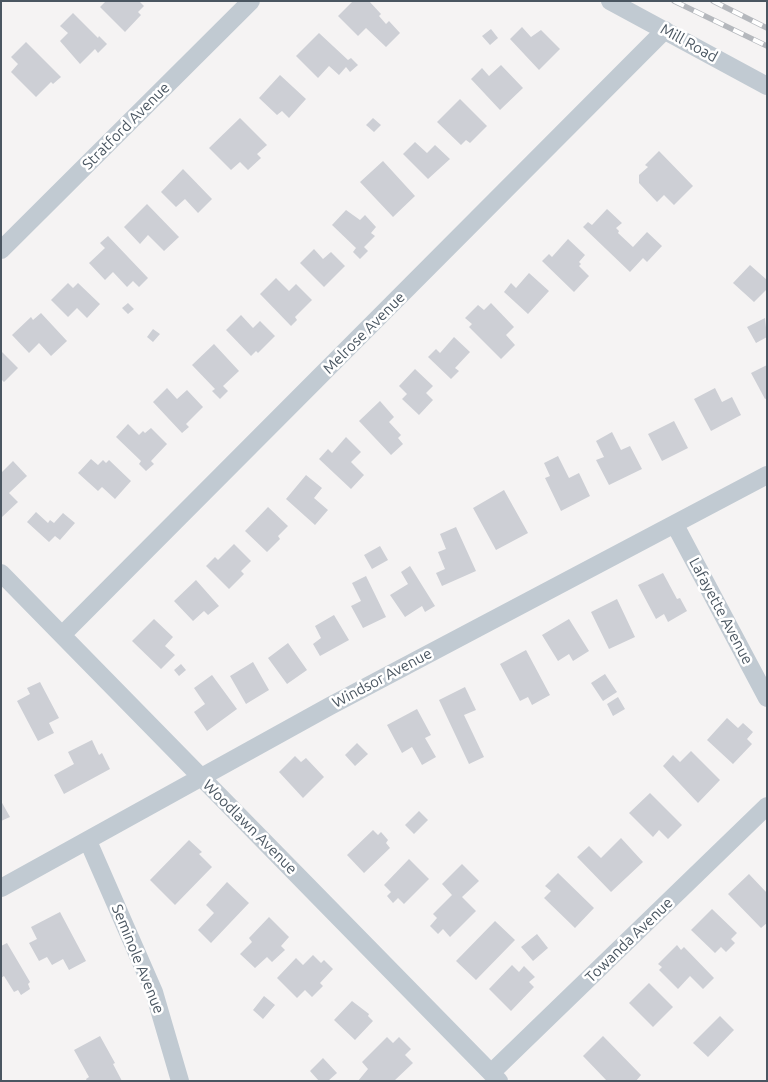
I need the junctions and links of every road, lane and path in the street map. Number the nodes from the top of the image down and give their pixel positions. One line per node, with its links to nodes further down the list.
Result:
1 (251, 1): 5 (street, Stratford Avenue)
2 (610, 1): 3 (street, Mill Road)
3 (665, 30): 4 (street, Mill Road); 9 (street, Melrose Avenue)
4 (767, 86)
5 (1, 250)
6 (767, 475): 7 (street, Windsor Avenue)
7 (675, 525): 10 (street, Lafayette Avenue); 11 (street, Windsor Avenue)
8 (1, 573): 9 (street, Woodlawn Avenue)
9 (62, 635): 11 (street, Woodlawn Avenue)
10 (767, 698)
11 (202, 778): 13 (street, Windsor Avenue); 15 (street, Woodlawn Avenue)
12 (767, 806): 15 (street, Towanda Avenue)
13 (88, 841): 14 (street, Windsor Avenue); 16 (street, Seminole Avenue)
14 (1, 888)
15 (495, 1077)
16 (180, 1081)

